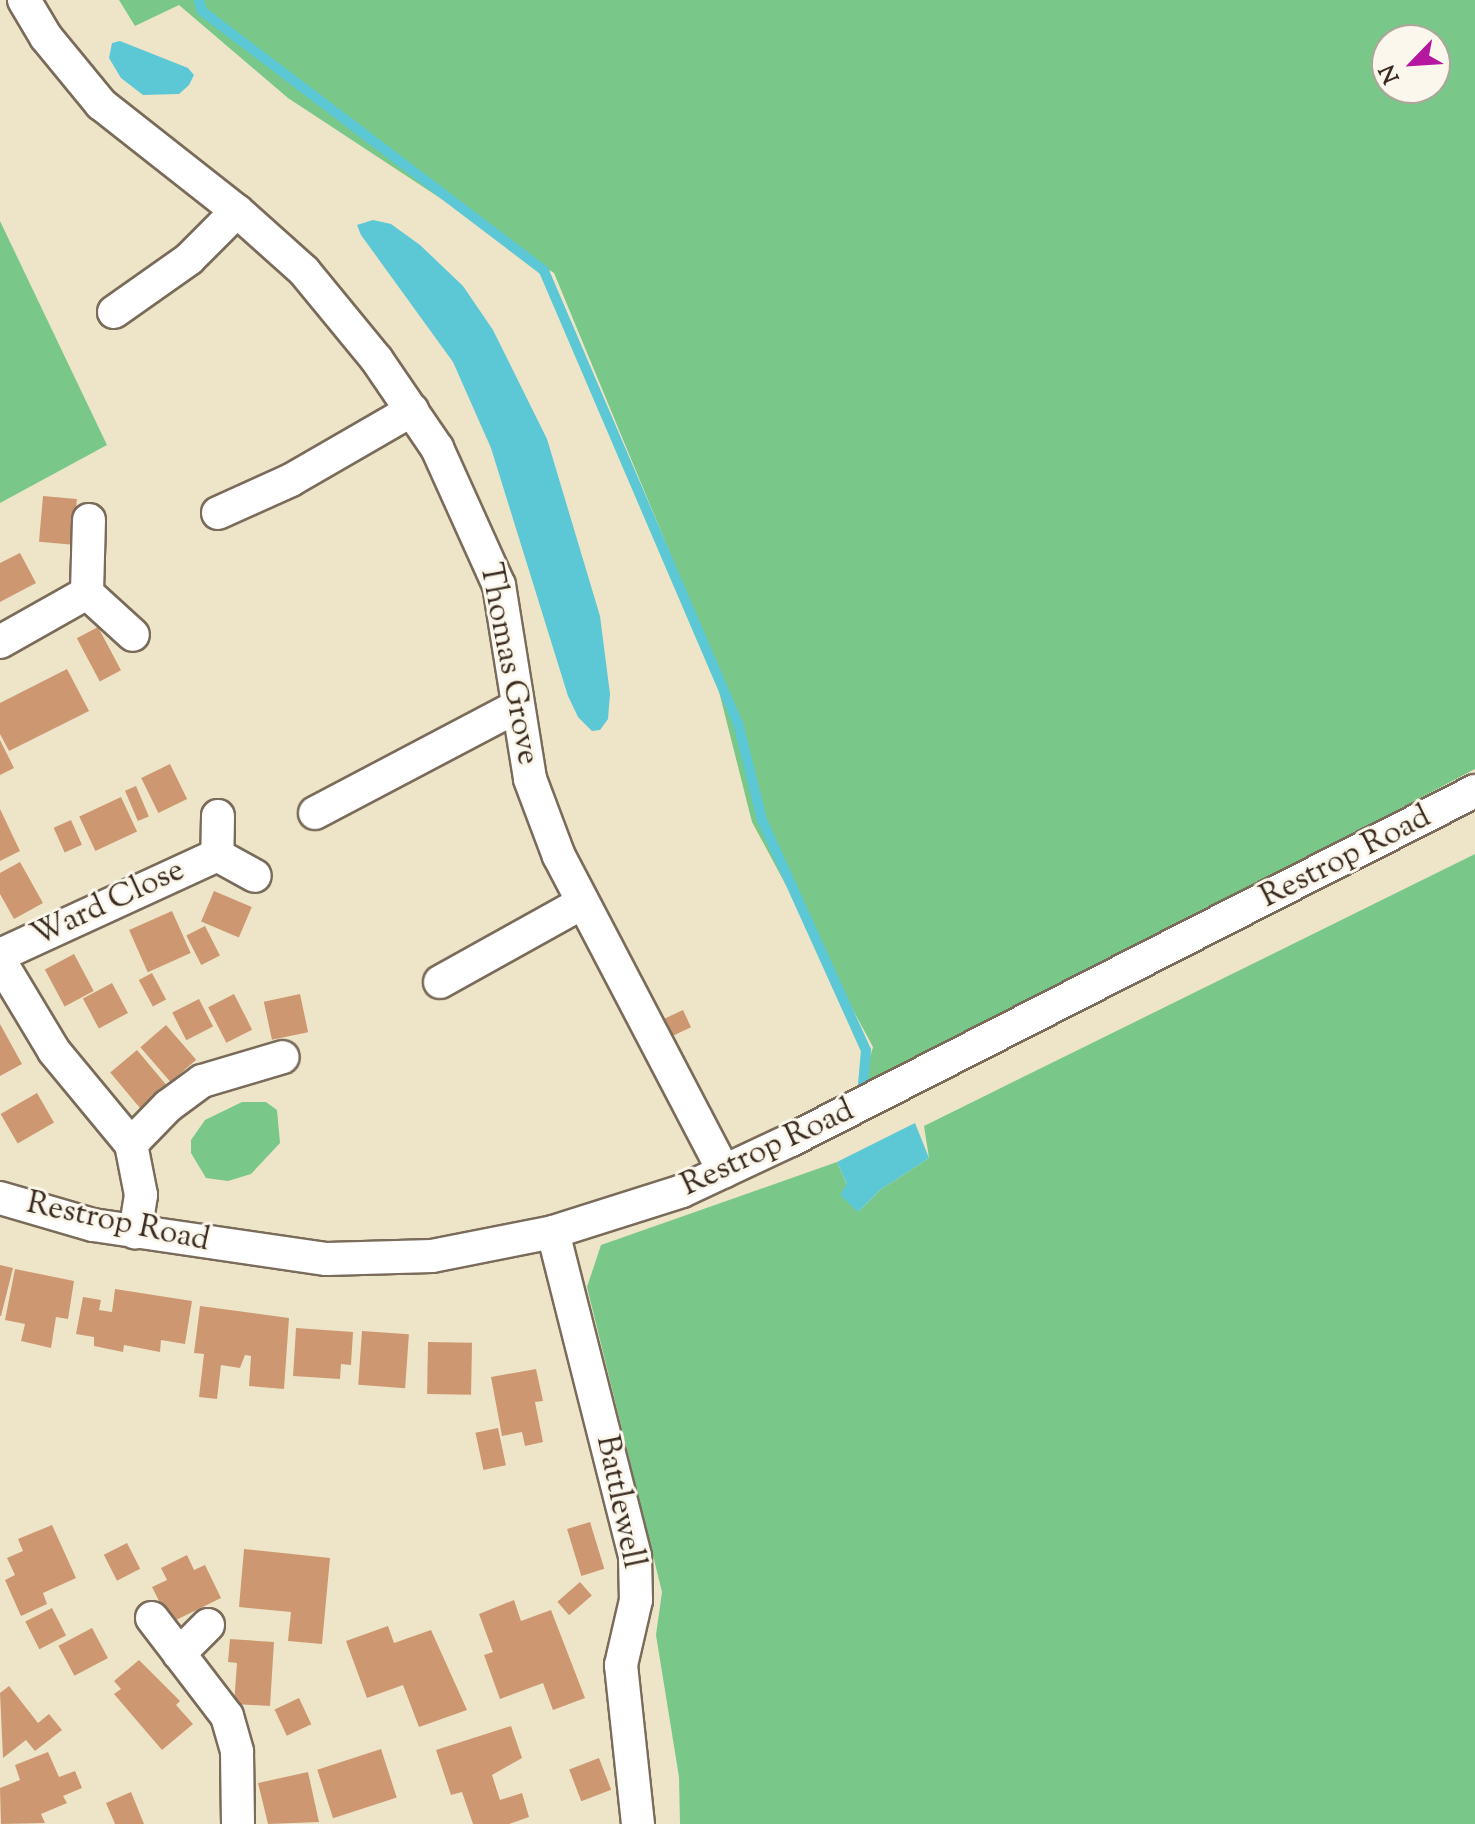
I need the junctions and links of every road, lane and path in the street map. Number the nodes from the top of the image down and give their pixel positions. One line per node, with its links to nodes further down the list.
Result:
1 (24, 0): 2 (street, Thomas Grove)
2 (237, 211): 3 (street); 4 (street, Thomas Grove)
3 (114, 312)
4 (412, 410): 5 (street); 10 (street, Thomas Grove)
5 (218, 513)
6 (89, 520): 7 (street)
7 (87, 593): 8 (street); 9 (street)
8 (133, 635)
9 (0, 642)
10 (514, 708): 12 (street); 16 (street, Thomas Grove)
11 (1475, 791): 21 (street, Restrop Road)
12 (315, 813)
13 (218, 816): 14 (street, Ward Close)
14 (217, 855): 15 (street, Ward Close); 17 (street, Ward Close)
15 (255, 876)
16 (582, 903): 18 (street); 21 (street, Thomas Grove)
17 (0, 958): 20 (street, Ward Close)
18 (440, 982)
19 (283, 1057): 20 (street)
20 (131, 1144): 24 (street, Ward Close)
21 (724, 1171): 23 (street, Restrop Road)
22 (0, 1198): 24 (street, Restrop Road)
23 (553, 1232): 24 (street, Restrop Road); 29 (street, Battlewell)
24 (135, 1233)
25 (152, 1618): 27 (street)
26 (208, 1625): 27 (street)
27 (179, 1654): 28 (street)
28 (238, 1824)
29 (638, 1824)

